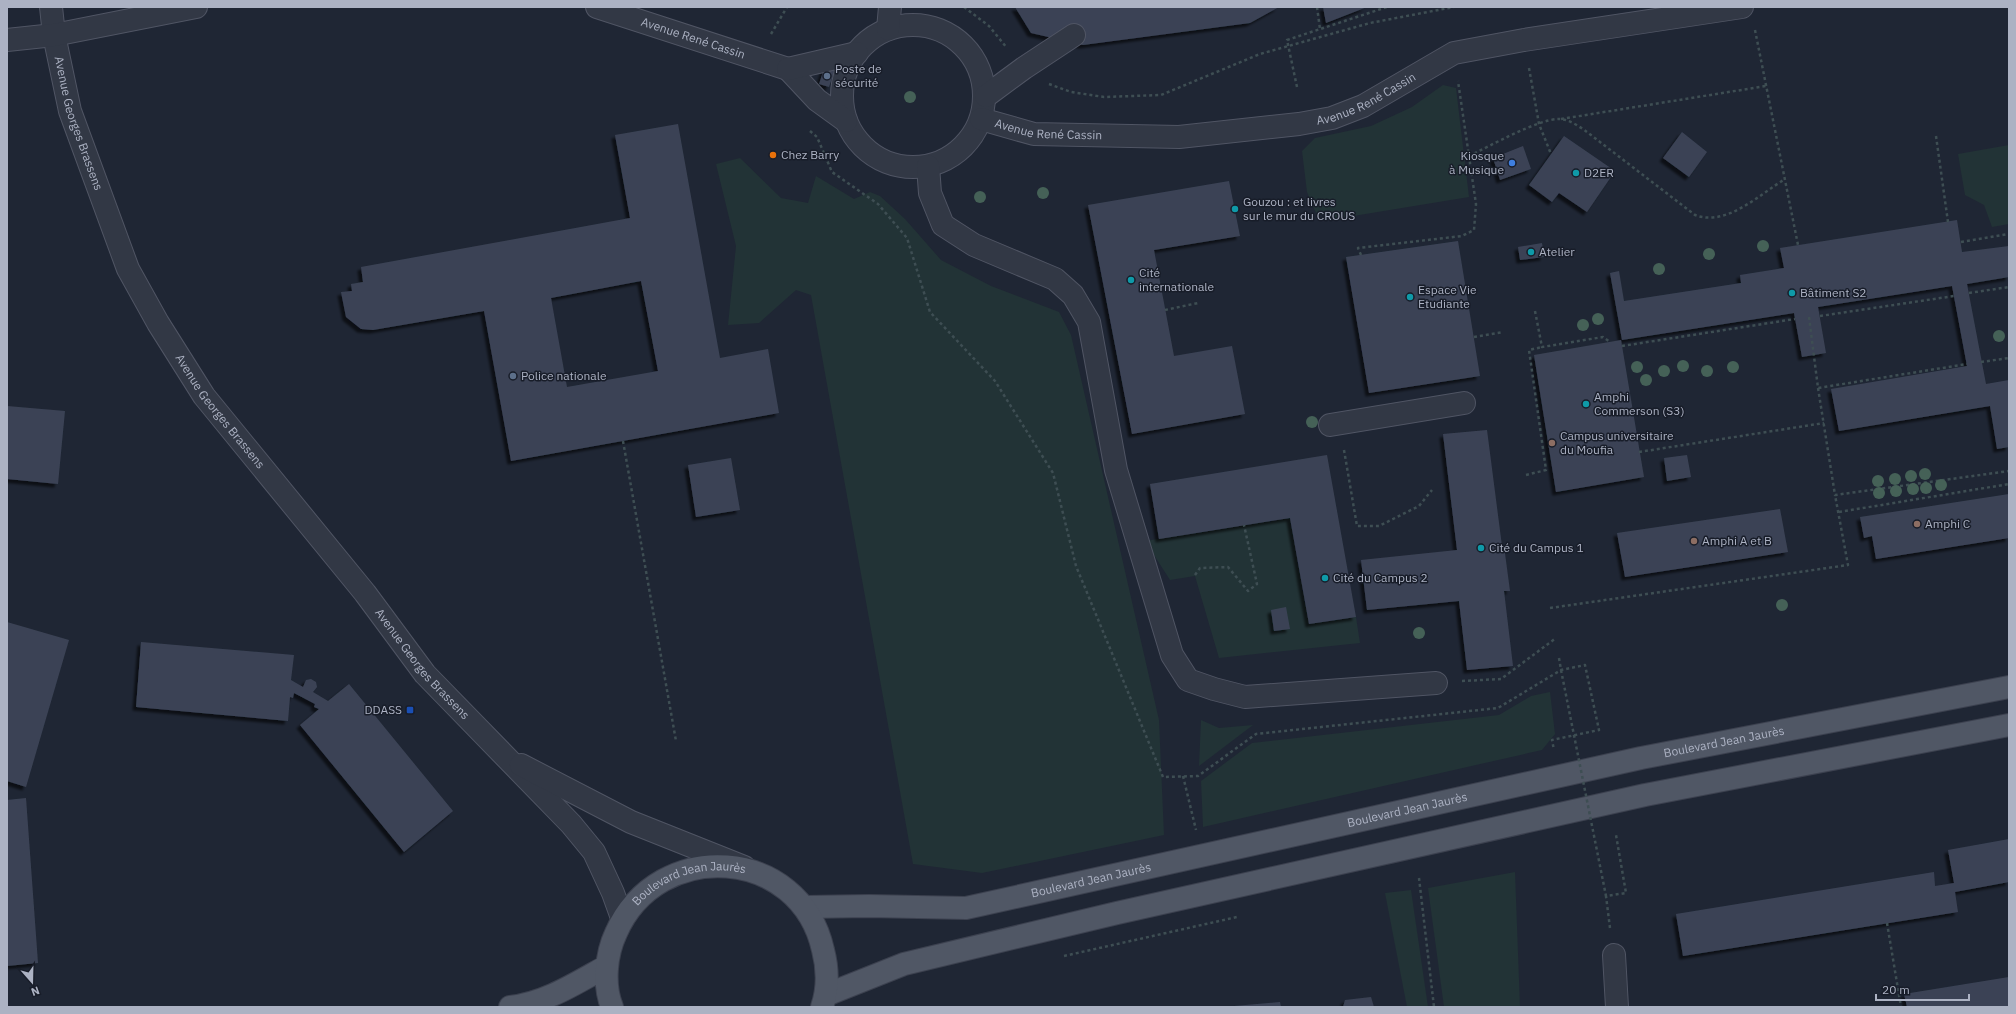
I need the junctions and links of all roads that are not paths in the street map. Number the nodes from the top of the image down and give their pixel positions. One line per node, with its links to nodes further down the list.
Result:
1 (52, 7): 7 (street, Avenue Georges Brassens)
2 (196, 7): 7 (street)
3 (597, 7): 11 (street, Avenue René Cassin)
4 (890, 7): 6 (street)
5 (1742, 7): 13 (street, Avenue René Cassin)
6 (888, 29): 10 (street); 12 (street)
7 (54, 35): 9 (street); 21 (street, Avenue Georges Brassens)
8 (1074, 35): 12 (street)
9 (7, 40)
10 (857, 53): 11 (street); 14 (street)
11 (788, 69): 14 (street)
12 (986, 96): 13 (street)
13 (982, 119): 15 (street)
14 (846, 120): 15 (street)
15 (928, 166): 18 (street)
16 (1464, 403): 17 (street)
17 (1330, 425)
18 (1436, 683)
19 (2009, 688): 23 (main road, Boulevard Jean Jaurès)
20 (2009, 725): 27 (main road, Boulevard Jean Jaurès)
21 (502, 754): 22 (street, Avenue Georges Brassens); 24 (street, Avenue Georges Brassens)
22 (750, 870): 23 (main road, Boulevard Jean Jaurès); 24 (main road, Boulevard Jean Jaurès)
23 (804, 907): 27 (main road, Boulevard Jean Jaurès)
24 (622, 918): 26 (main road, Boulevard Jean Jaurès)
25 (1614, 955): 30 (street)
26 (607, 966): 28 (main road); 29 (main road, Boulevard Jean Jaurès)
27 (824, 1001)
28 (510, 1007)
29 (612, 1007)
30 (1617, 1007)

